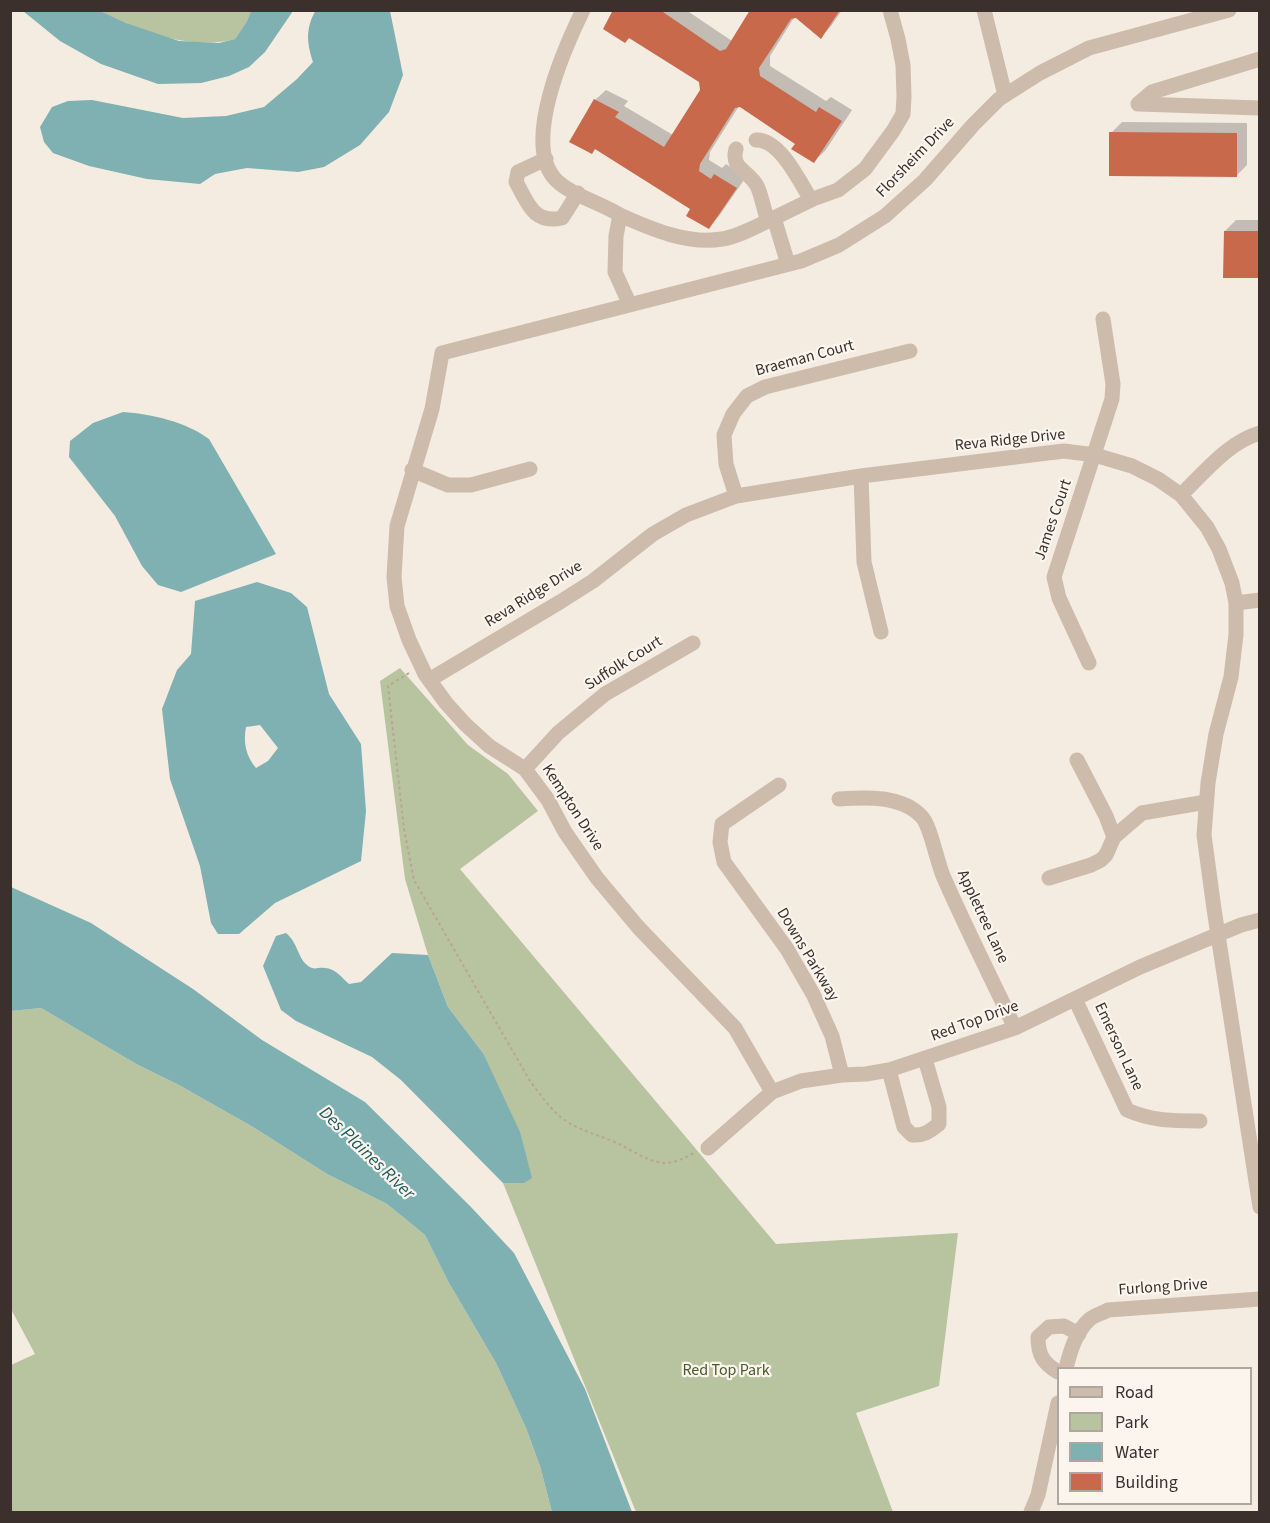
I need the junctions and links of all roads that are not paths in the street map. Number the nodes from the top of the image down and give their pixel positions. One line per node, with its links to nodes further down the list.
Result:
1 (583, 10): 10 (street)
2 (890, 10): 12 (street)
3 (984, 10): 6 (street)
4 (1230, 10): 6 (street, Florsheim Drive)
5 (1260, 59): 7 (street)
6 (1005, 96): 15 (street, Florsheim Drive)
7 (1260, 108)
8 (756, 140): 12 (street)
9 (736, 149): 14 (street)
10 (546, 159): 11 (street); 11 (street)
11 (578, 193): 13 (street)
12 (811, 200): 14 (street)
13 (620, 215): 14 (street); 16 (street)
14 (771, 219): 15 (street)
15 (788, 264): 16 (street, Florsheim Drive)
16 (630, 305): 19 (street, Florsheim Drive)
17 (1102, 319): 21 (street, James Court)
18 (910, 351): 26 (street, Braeman Court)
19 (442, 353): 23 (street, Kempton Drive)
20 (1260, 433): 25 (street)
21 (1095, 455): 24 (street, Reva Ridge Drive); 25 (street, Reva Ridge Drive); 31 (street, James Court)
22 (530, 469): 23 (street)
23 (412, 470): 32 (street, Kempton Drive)
24 (861, 476): 26 (street, Reva Ridge Drive); 29 (street)
25 (1181, 495): 28 (street, Reva Ridge Drive)
26 (736, 496): 32 (street, Reva Ridge Drive)
27 (1260, 600): 28 (street)
28 (1236, 603): 37 (street, Reva Ridge Drive)
29 (881, 632)
30 (693, 643): 34 (street, Suffolk Court)
31 (1089, 663)
32 (429, 680): 34 (street, Kempton Drive)
33 (1077, 760): 38 (street)
34 (525, 769): 47 (street, Kempton Drive)
35 (779, 785): 46 (street, Downs Parkway)
36 (839, 799): 43 (street, Appletree Lane)
37 (1206, 802): 38 (street); 41 (street, Reva Ridge Drive)
38 (1114, 837): 39 (street)
39 (1049, 879)
40 (1260, 920): 41 (street, Red Top Drive)
41 (1218, 934): 42 (street, Red Top Drive); 50 (street, Reva Ridge Drive)
42 (1075, 999): 43 (street, Red Top Drive); 48 (street, Emerson Lane)
43 (1015, 1028): 44 (street, Red Top Drive)
44 (925, 1059): 45 (street, Red Top Drive); 45 (street)
45 (889, 1070): 46 (street, Red Top Drive)
46 (842, 1075): 47 (street, Red Top Drive)
47 (772, 1092): 49 (street, Red Top Drive)
48 (1200, 1121)
49 (708, 1148)
50 (1260, 1207)
51 (1260, 1299): 52 (street, Furlong Drive)
52 (1079, 1334): 53 (street, Furlong Drive); 54 (street)
53 (1066, 1367)
54 (1057, 1371)
55 (1057, 1412): 56 (street)
56 (1031, 1512)

